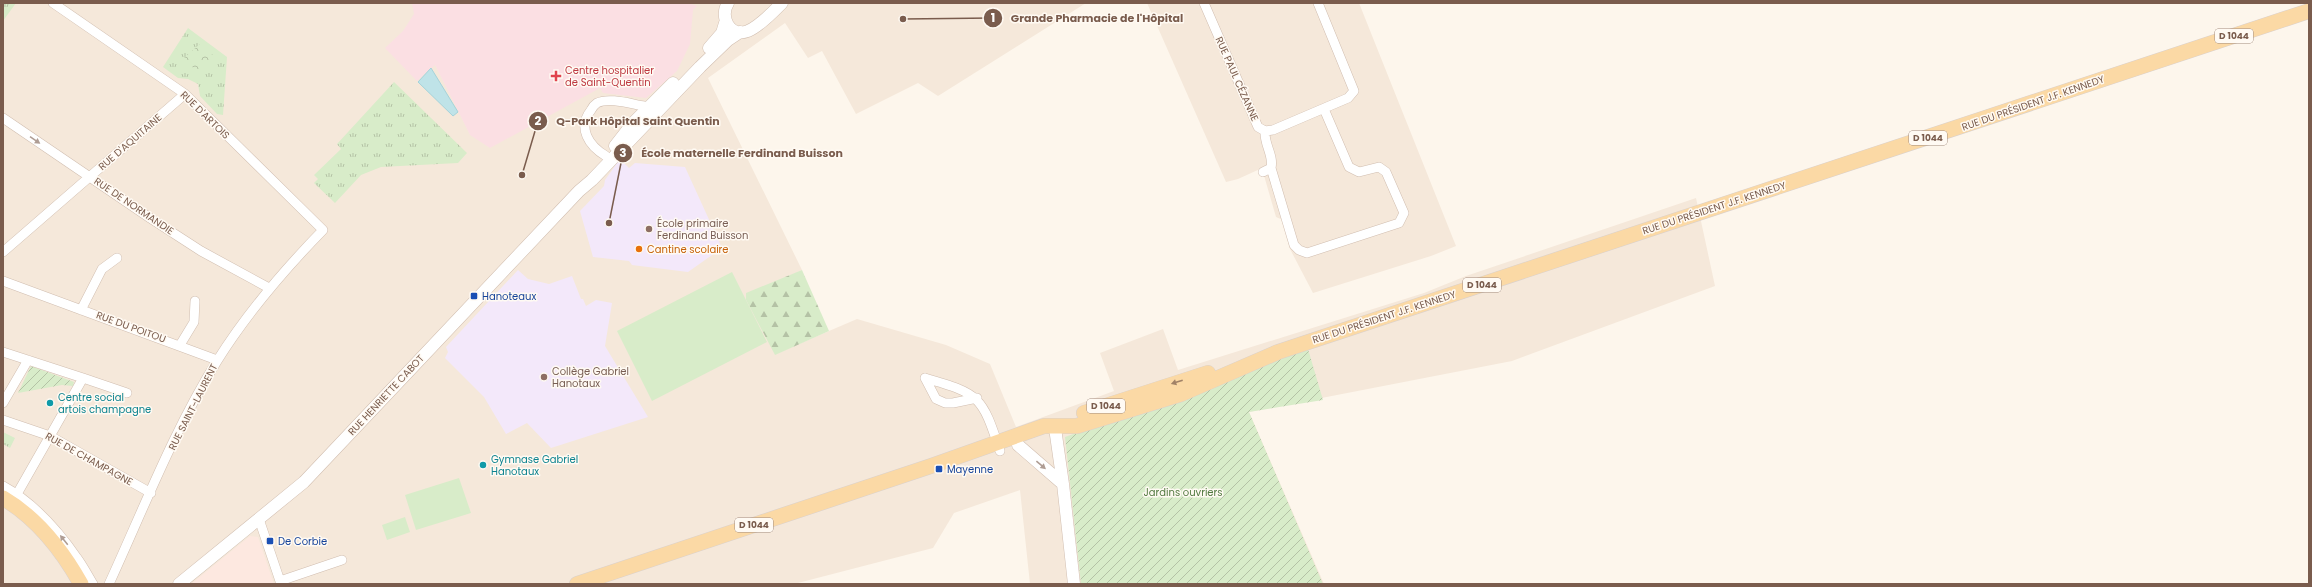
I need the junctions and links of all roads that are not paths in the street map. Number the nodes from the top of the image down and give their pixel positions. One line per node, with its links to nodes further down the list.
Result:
1 (53, 3): 9 (street, RUE D'ARTOIS)
2 (728, 3): 7 (street)
3 (782, 3): 8 (street, RUE HENRIETTE CABOT)
4 (1204, 3): 13 (street, RUE PAUL CÉZANNE)
5 (1318, 3): 11 (street, RUE PAUL CÉZANNE)
6 (2309, 11): 34 (main road, RUE DU PRÉSIDENT J.F. KENNEDY / D 1044)
7 (726, 23): 8 (street); 10 (street, RUE HENRIETTE CABOT)
8 (740, 32): 14 (street, RUE HENRIETTE CABOT)
9 (185, 94): 16 (street, RUE D'AQUITAINE); 18 (street, RUE D'ARTOIS)
10 (647, 109): 14 (street); 15 (street, RUE HENRIETTE CABOT); 15 (street)
11 (1324, 109): 13 (street, RUE PAUL CÉZANNE); 13 (street)
12 (3, 118): 16 (street, RUE DE NORMANDIE, one-way to 16)
13 (1266, 131)
14 (622, 148): 17 (street, RUE HENRIETTE CABOT)
15 (606, 156): 17 (street, RUE HENRIETTE CABOT)
16 (90, 177): 19 (street, RUE D'AQUITAINE); 22 (street, RUE DE NORMANDIE)
17 (579, 191): 43 (street, RUE HENRIETTE CABOT)
18 (323, 230): 22 (street, RUE SAINT-LAURENT)
19 (3, 252)
20 (117, 258): 24 (street)
21 (3, 281): 24 (street, RUE DU POITOU)
22 (269, 288): 28 (street, RUE SAINT-LAURENT)
23 (195, 301): 25 (street)
24 (81, 310): 25 (street, RUE DU POITOU)
25 (180, 345): 28 (street, RUE DU POITOU)
26 (3, 352): 27 (street)
27 (28, 360): 29 (street); 32 (street)
28 (217, 360): 40 (street, RUE SAINT-LAURENT)
29 (82, 378): 30 (street); 35 (street)
30 (127, 392)
31 (977, 398): 31 (street); 37 (street)
32 (3, 403)
33 (3, 420): 35 (street, RUE DE CHAMPAGNE)
34 (1055, 428): 36 (main road, RUE DU PRÉSIDENT J.F. KENNEDY / D 1044); 37 (main road, RUE DU PRÉSIDENT J.F. KENNEDY / D 1044); 38 (street)
35 (50, 436): 40 (street, RUE DE CHAMPAGNE); 41 (street)
36 (1018, 445): 37 (main road, RUE DU PRÉSIDENT J.F. KENNEDY / D 1044); 38 (street, one-way to 38)
37 (998, 446): 50 (main road, RUE DU PRÉSIDENT J.F. KENNEDY / D 1044)
38 (1063, 484): 51 (street)
39 (3, 486): 41 (street)
40 (151, 493): 48 (street, RUE SAINT-LAURENT)
41 (10, 496): 45 (main road, one-way to 41)
42 (3, 505): 45 (main road)
43 (259, 519): 46 (street); 49 (street, RUE HENRIETTE CABOT)
44 (342, 560): 46 (street)
45 (77, 575): 47 (street)
46 (281, 582)
47 (93, 584)
48 (109, 584)
49 (179, 584)
50 (577, 584)
51 (1074, 584)

